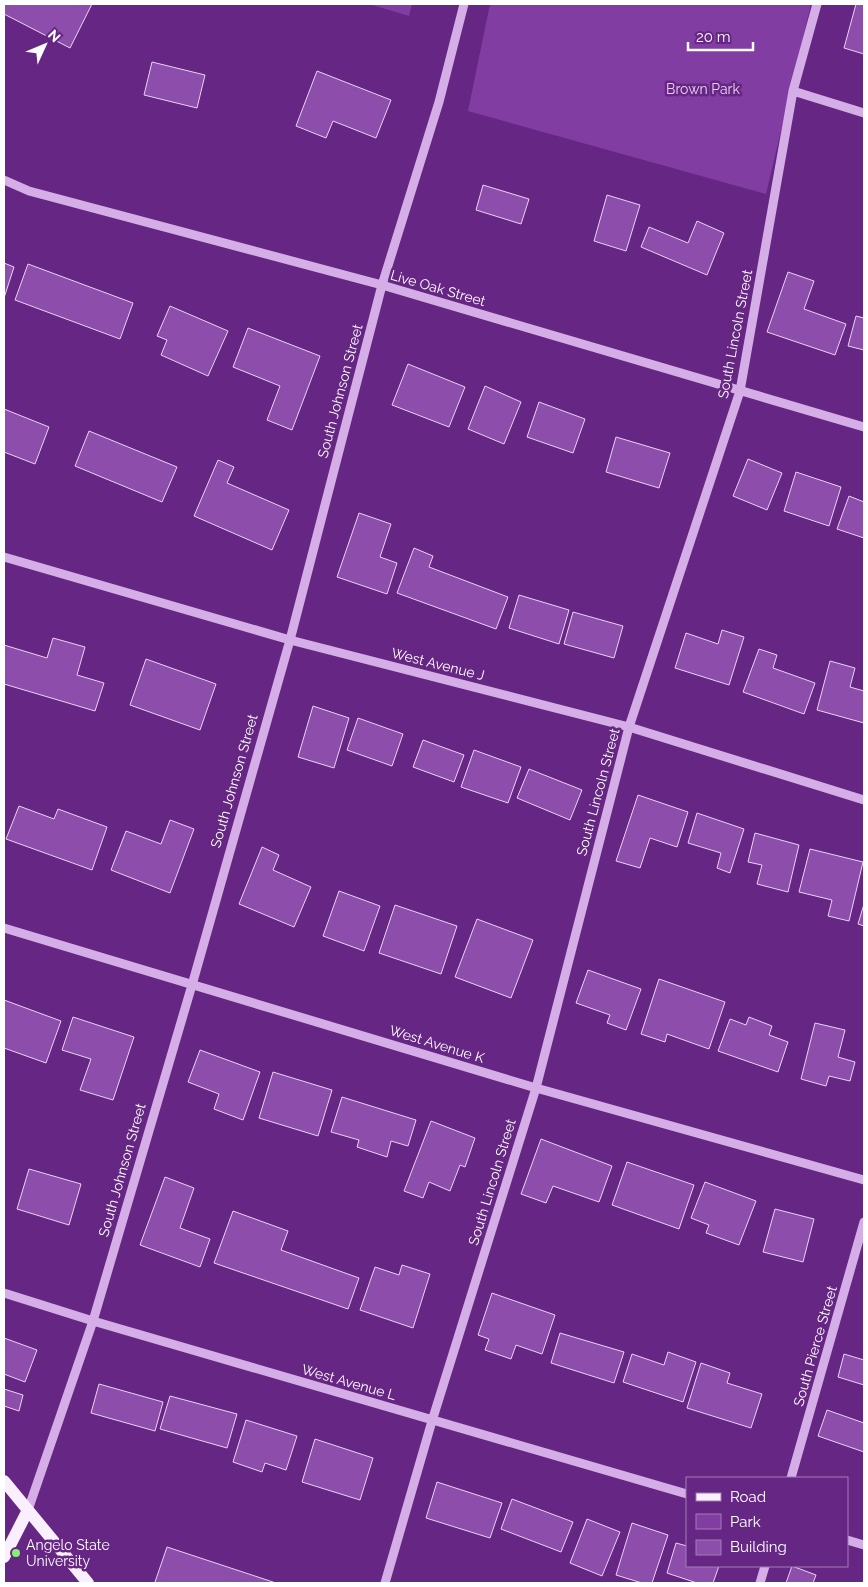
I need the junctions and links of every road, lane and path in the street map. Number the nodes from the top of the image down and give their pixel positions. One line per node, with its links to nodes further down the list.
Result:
1 (464, 4): 6 (street, South Johnson Street)
2 (817, 4): 3 (street, South Lincoln Street)
3 (793, 91): 4 (street); 7 (street, South Lincoln Street)
4 (864, 113)
5 (4, 180): 6 (street, Live Oak Street)
6 (382, 285): 7 (street, Live Oak Street); 10 (street, South Johnson Street)
7 (740, 390): 8 (street, Live Oak Street); 11 (street, South Lincoln Street)
8 (864, 427)
9 (4, 557): 10 (street, West Avenue J)
10 (290, 640): 11 (street, West Avenue J); 14 (street, South Johnson Street)
11 (629, 727): 12 (street, West Avenue J); 15 (street, South Lincoln Street)
12 (864, 800)
13 (4, 928): 14 (street, West Avenue K)
14 (192, 985): 15 (street, West Avenue K); 19 (street, South Johnson Street)
15 (536, 1088): 16 (street, West Avenue K); 20 (street, South Lincoln Street)
16 (864, 1180)
17 (864, 1222): 21 (street, South Pierce Street)
18 (4, 1293): 19 (street, West Avenue L)
19 (93, 1321): 20 (street, West Avenue L); 24 (street, South Johnson Street)
20 (432, 1420): 23 (street, West Avenue L); 30 (street, South Lincoln Street)
21 (792, 1477)
22 (4, 1481): 24 (main road)
23 (686, 1494)
24 (28, 1510): 27 (main road, South Johnson Street); 29 (main road)
25 (848, 1540): 26 (street)
26 (864, 1545)
27 (4, 1558)
28 (765, 1567): 31 (street)
29 (88, 1583)
30 (385, 1583)
31 (760, 1583)

